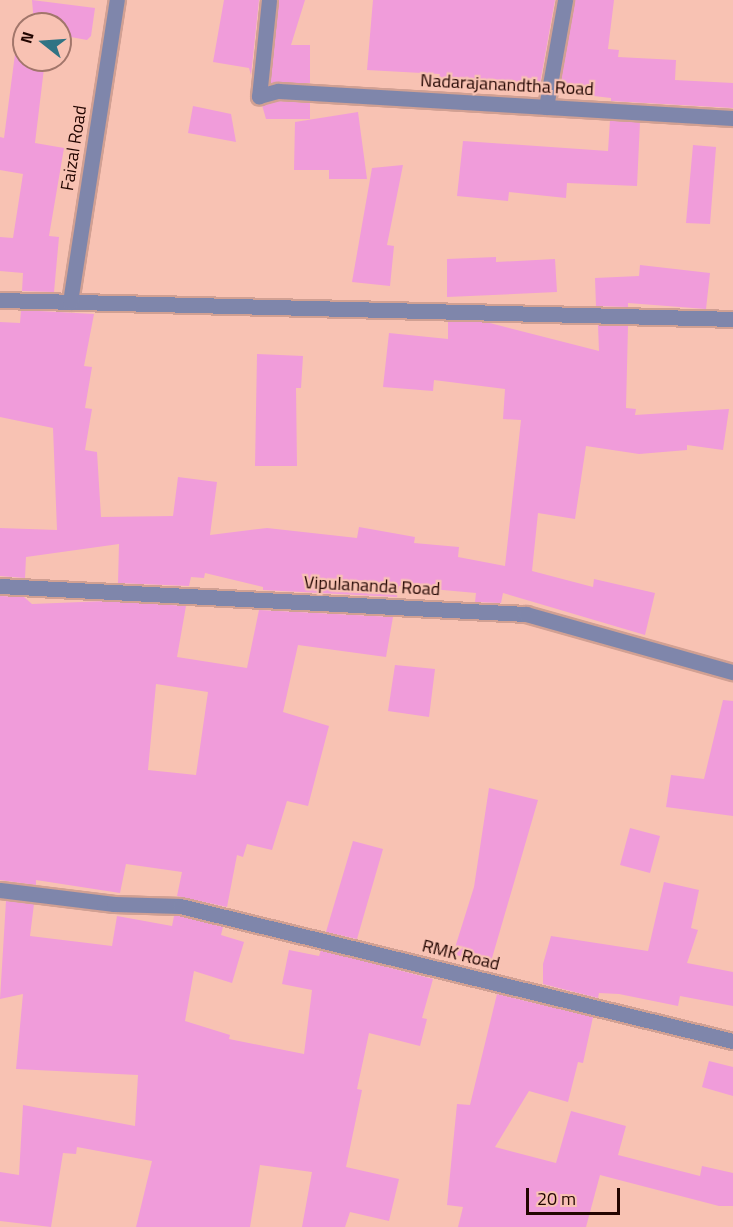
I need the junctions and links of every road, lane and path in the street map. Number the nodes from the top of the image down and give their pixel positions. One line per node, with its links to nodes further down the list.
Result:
1 (117, 0): 7 (street, Faizal Road)
2 (269, 0): 4 (street, Nadarajanandtha Road)
3 (565, 0): 4 (street)
4 (546, 107): 5 (street, Nadarajanandtha Road)
5 (733, 118)
6 (0, 300): 7 (street)
7 (70, 302): 8 (street)
8 (733, 319)
9 (0, 586): 10 (street, Vipulananda Road)
10 (733, 672)
11 (0, 890): 12 (street, RMK Road)
12 (733, 1041)

